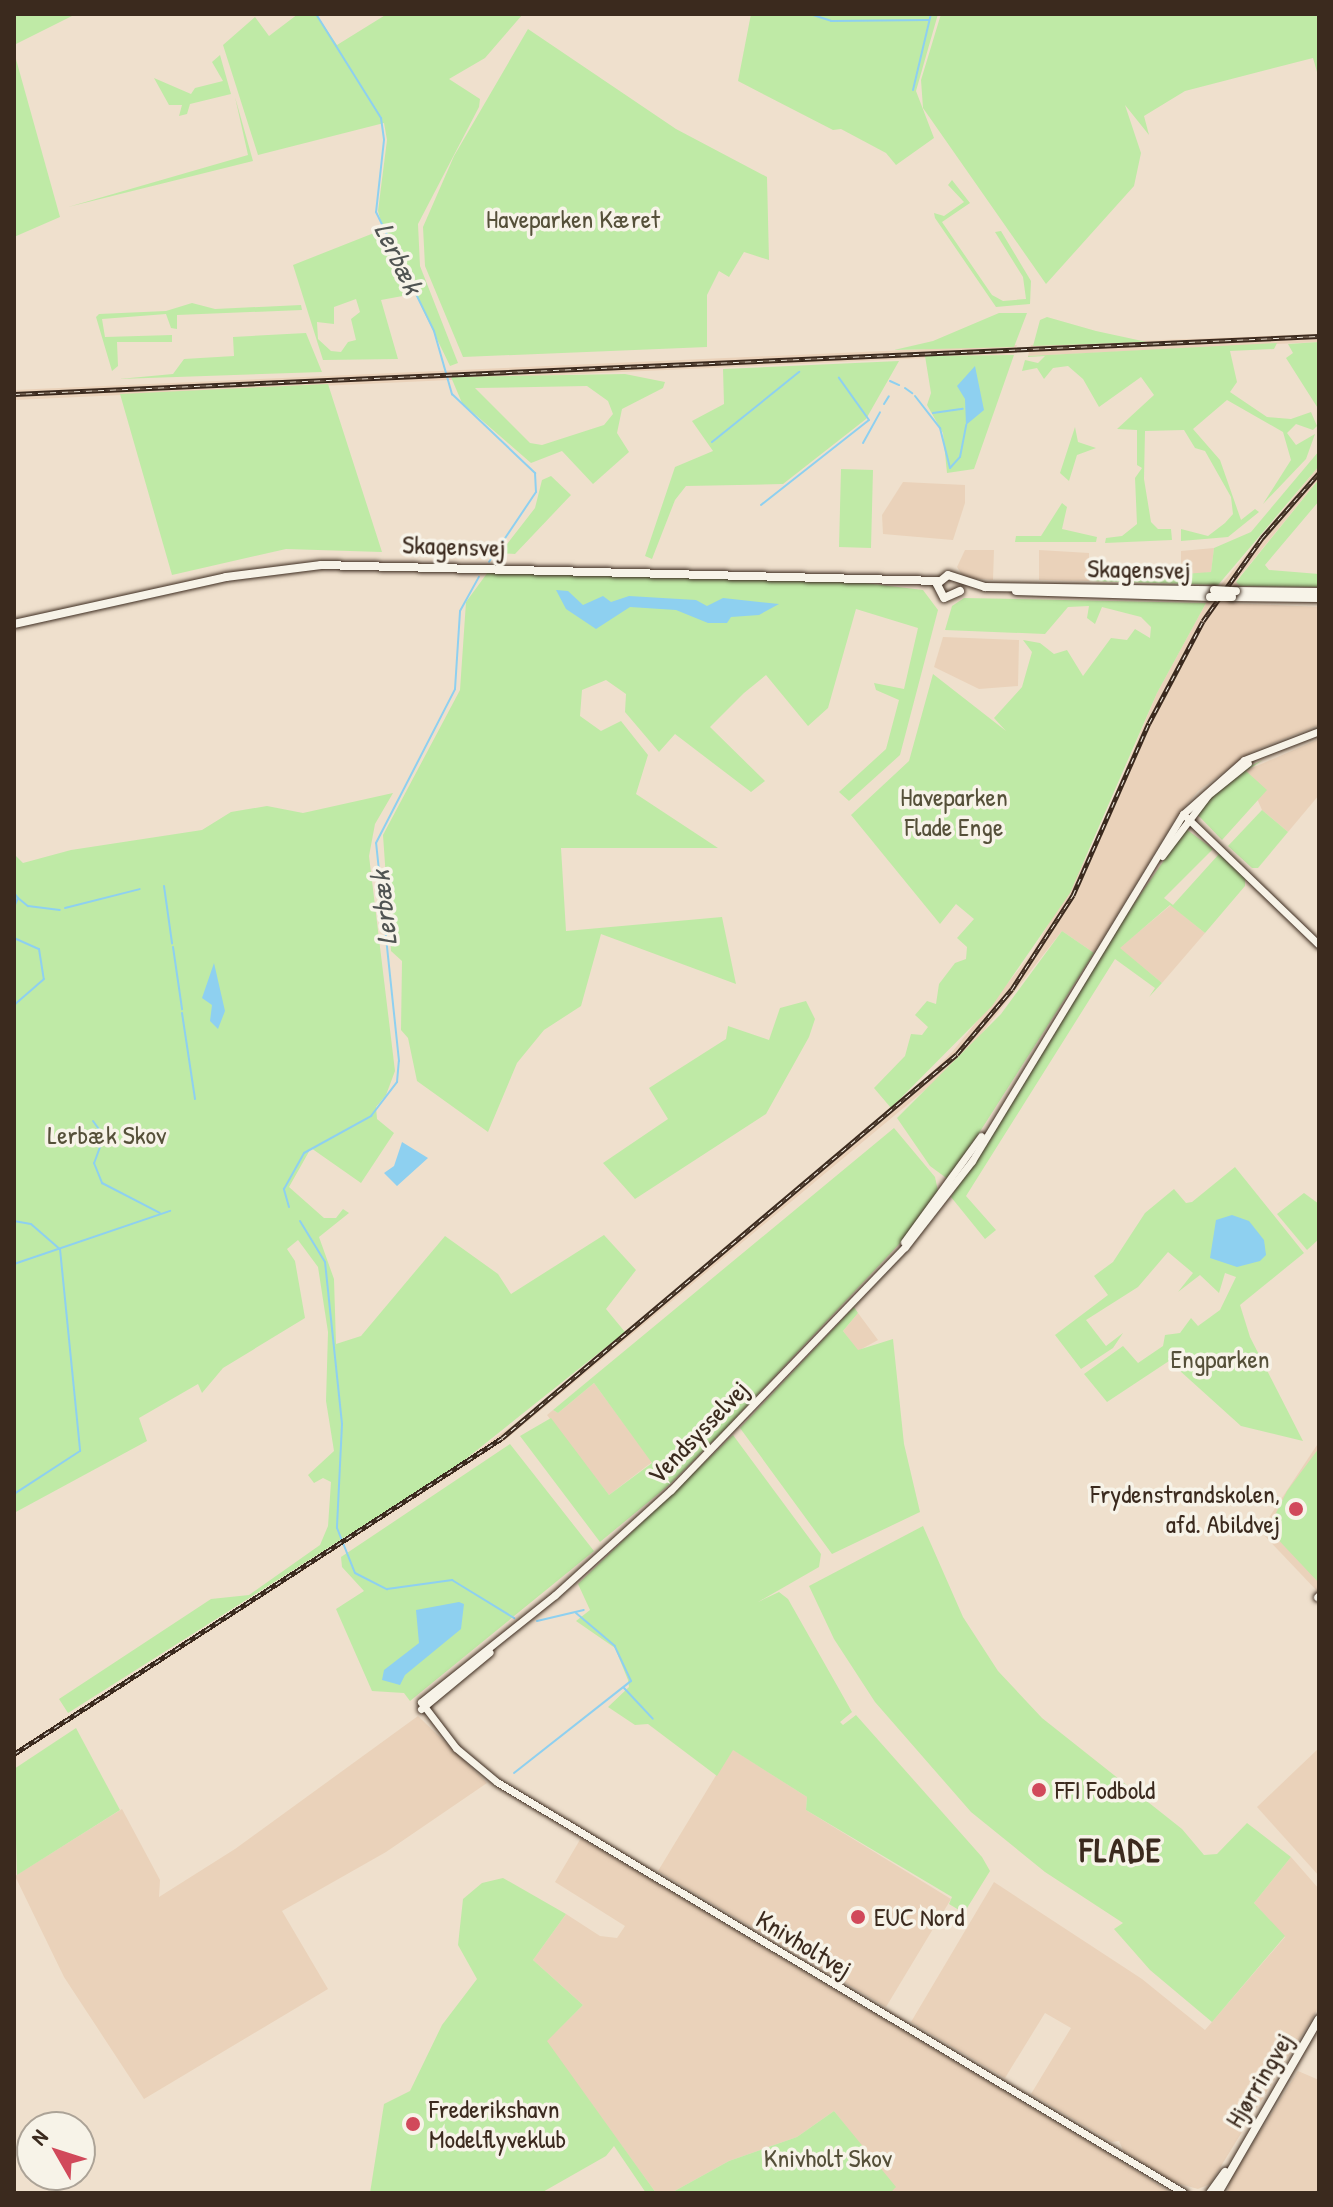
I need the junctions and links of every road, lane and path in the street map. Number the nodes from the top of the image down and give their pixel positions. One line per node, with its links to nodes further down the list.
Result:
1 (938, 585): 2 (main road); 2 (main road); 6 (main road, Skagensvej)
2 (959, 586): 4 (main road, Skagensvej, bridge)
3 (1319, 592): 4 (main road, Skagensvej)
4 (1234, 594): 5 (main road, Skagensvej)
5 (1319, 598)
6 (14, 624)
7 (1319, 731): 8 (street, Vendsysselvej)
8 (1186, 817): 9 (street); 10 (street, Vendsysselvej)
9 (1319, 945)
10 (423, 1705): 13 (street, Knivholtvej)
11 (1319, 2019): 12 (main road, Hjørringvej)
12 (1233, 2162): 16 (main road, Hjørringvej); 17 (main road, Hjørringvej)
13 (1164, 2182): 14 (street, Knivholtvej); 15 (street, Knivholtvej)
14 (1174, 2193)
15 (1184, 2193)
16 (1210, 2193)
17 (1218, 2193)

